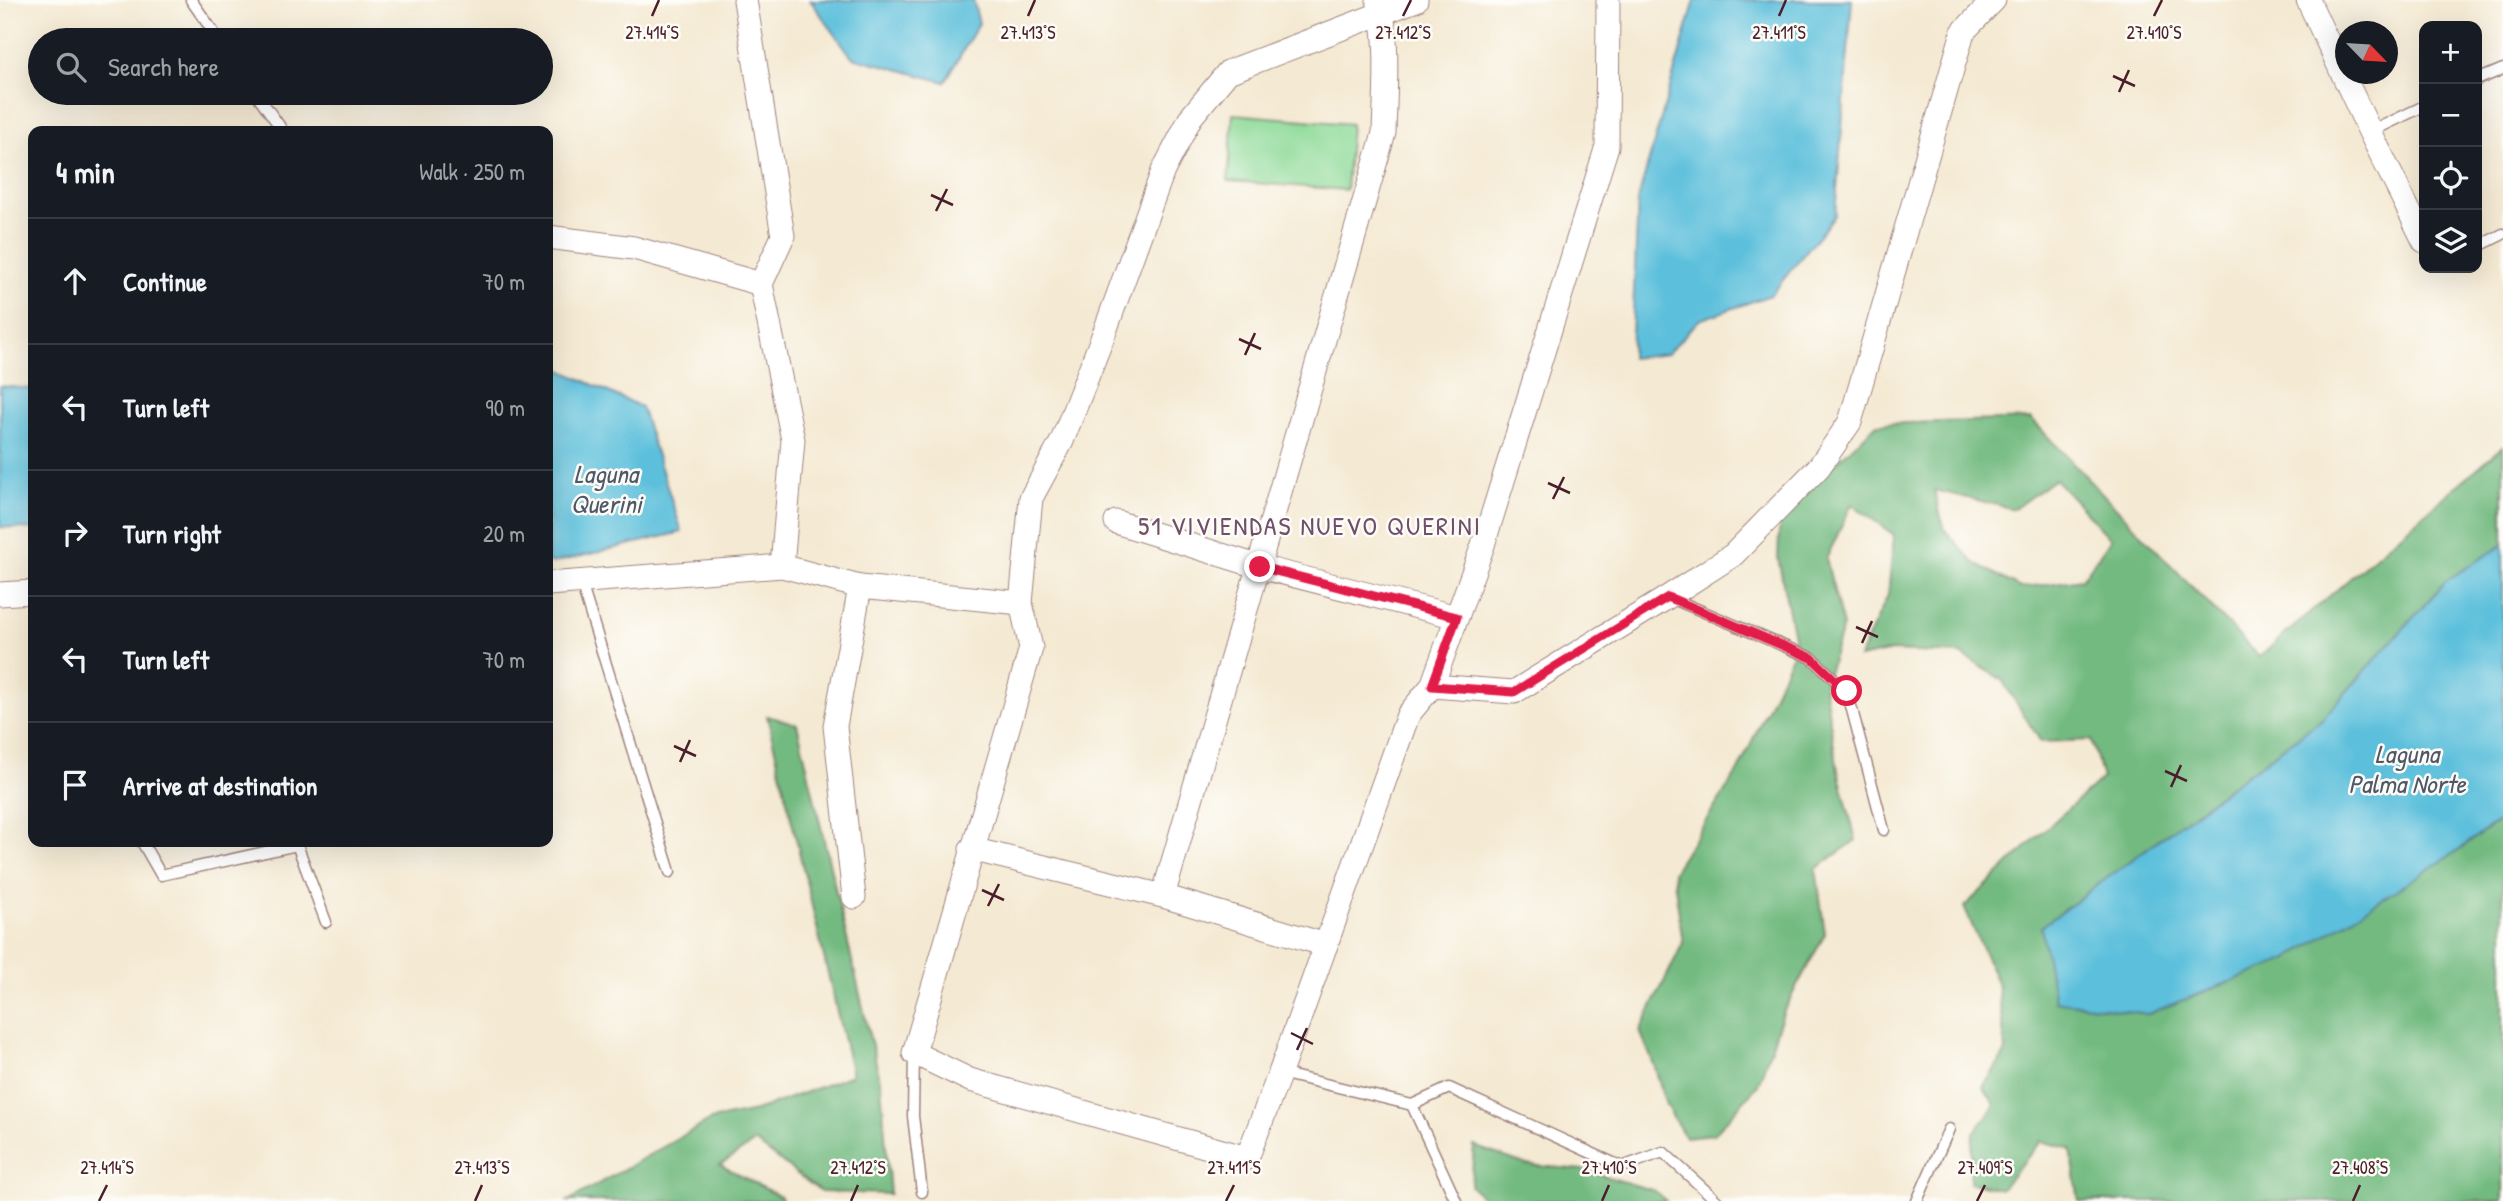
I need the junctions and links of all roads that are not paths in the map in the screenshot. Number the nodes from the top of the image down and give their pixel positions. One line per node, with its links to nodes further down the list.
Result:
1 (191, 0): 8 (lane)
2 (745, 0): 19 (street)
3 (1416, 0): 7 (street)
4 (1608, 0): 30 (street)
5 (1994, 0): 28 (street)
6 (2308, 0): 14 (street)
7 (1380, 6): 22 (street); 29 (street)
8 (211, 28)
9 (2503, 69): 10 (lane)
10 (2482, 78)
11 (265, 105): 13 (lane)
12 (2419, 108): 14 (lane)
13 (279, 126)
14 (2370, 132): 15 (street)
15 (2419, 231)
16 (2503, 234): 18 (lane)
17 (553, 238): 19 (street)
18 (2482, 244)
19 (761, 285): 21 (street)
20 (1116, 522): 22 (street)
21 (782, 566): 23 (street); 25 (street)
22 (1260, 567): 30 (street); 38 (street)
23 (581, 583): 24 (street); 37 (lane)
24 (553, 584)
25 (860, 587): 29 (street); 39 (street)
26 (28, 592): 27 (street)
27 (0, 594)
28 (1668, 597): 31 (street); 32 (lane)
29 (1021, 603): 36 (street)
30 (1457, 617): 31 (street)
31 (1432, 686): 41 (street)
32 (1884, 830)
33 (145, 847): 34 (lane)
34 (281, 847)
35 (298, 847): 40 (lane)
36 (971, 849): 38 (street); 42 (street)
37 (670, 872)
38 (1163, 896): 41 (street)
39 (854, 897)
40 (326, 922)
41 (1326, 944): 43 (street)
42 (914, 1053): 43 (street); 46 (lane)
43 (1280, 1073): 44 (lane)
44 (1412, 1105): 47 (lane); 48 (lane)
45 (1950, 1129): 49 (lane)
46 (922, 1192)
47 (1456, 1201)
48 (1717, 1201)
49 (1917, 1201)

